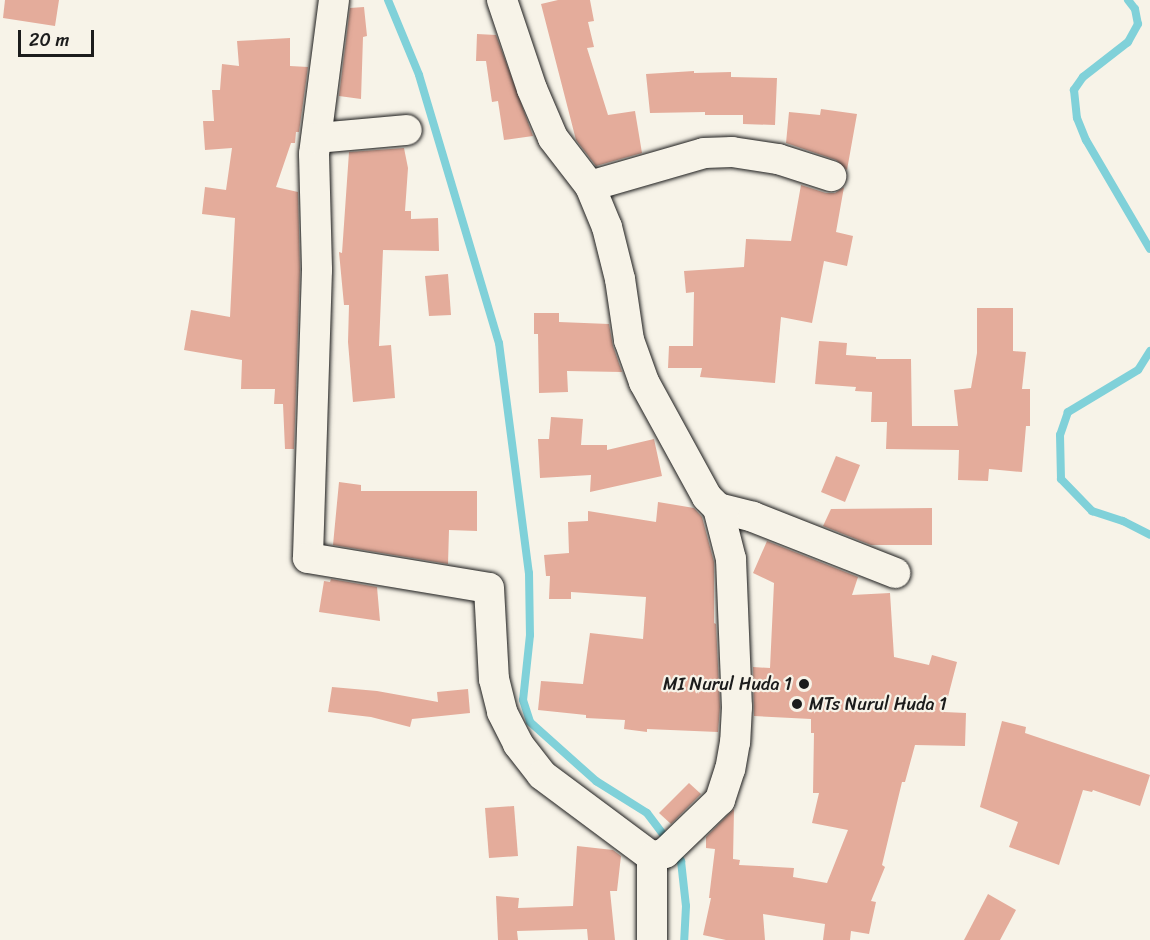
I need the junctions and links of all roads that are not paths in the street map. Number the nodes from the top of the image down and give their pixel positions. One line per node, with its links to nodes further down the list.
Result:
1 (334, 0): 4 (street)
2 (502, 0): 6 (street)
3 (407, 130): 4 (street)
4 (317, 138): 9 (street)
5 (831, 176): 6 (street)
6 (590, 186): 7 (street)
7 (718, 508): 8 (street); 9 (street)
8 (895, 573)
9 (659, 855): 10 (street)
10 (652, 940)

